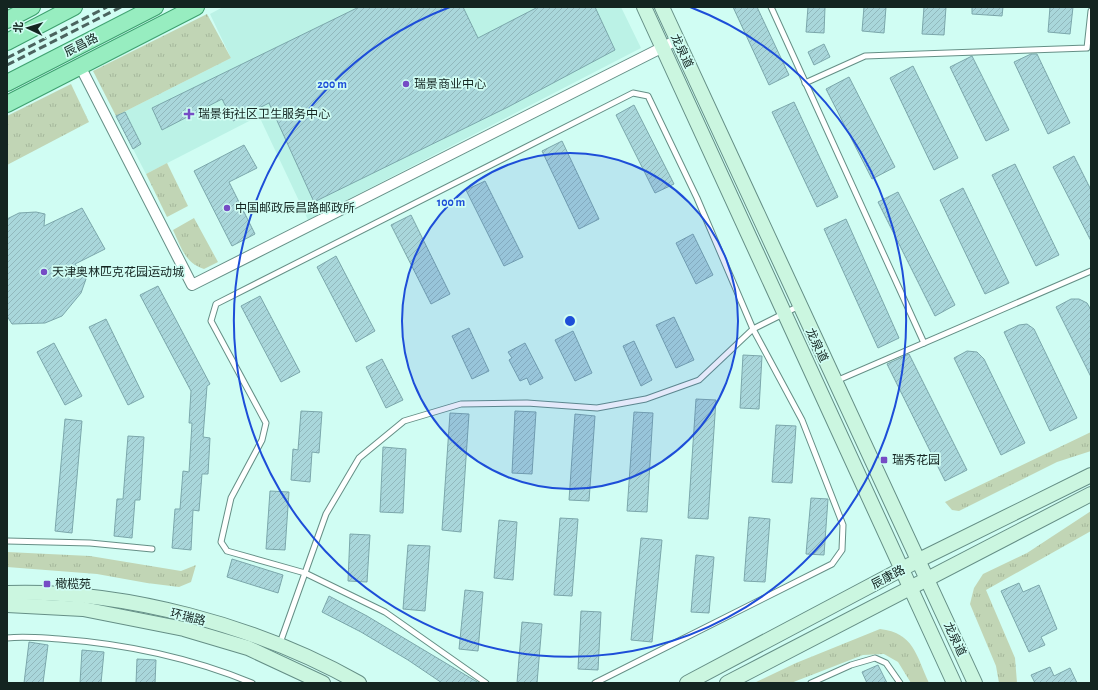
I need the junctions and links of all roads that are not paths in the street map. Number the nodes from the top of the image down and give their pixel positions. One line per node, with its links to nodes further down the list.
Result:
1 (32, 7): 9 (main road)
2 (74, 7): 11 (main road)
3 (155, 7): 14 (main road, 辰昌路)
4 (196, 7): 13 (main road)
5 (644, 7): 12 (street, 龙泉道)
6 (662, 7): 10 (street, 龙泉道)
7 (770, 7): 15 (lane)
8 (1091, 11): 15 (lane)
9 (7, 20)
10 (677, 40): 12 (street); 18 (street, 龙泉道)
11 (7, 42)
12 (663, 47): 13 (street); 19 (street, 龙泉道)
13 (80, 66): 16 (main road)
14 (7, 83)
15 (805, 83): 21 (lane)
16 (7, 104)
17 (1091, 271): 21 (lane)
18 (798, 306): 19 (lane); 22 (street, 龙泉道)
19 (784, 313): 20 (lane); 28 (street, 龙泉道)
20 (753, 329): 29 (lane); 29 (lane); 40 (lane)
21 (924, 343): 22 (lane)
22 (835, 382): 27 (street, 龙泉道)
23 (1091, 475): 27 (street, 辰康路)
24 (1091, 494): 30 (street, 辰康路)
25 (7, 541): 26 (lane)
26 (152, 549)
27 (919, 560): 28 (street, 辰康路); 30 (street, 龙泉道)
28 (902, 569): 31 (street, 龙泉道); 41 (street, 辰康路)
29 (305, 573): 35 (lane); 39 (lane)
30 (927, 578): 31 (street, 辰康路); 46 (street, 龙泉道)
31 (910, 587): 42 (street, 辰康路); 45 (street, 龙泉道)
32 (7, 593): 35 (street, 环瑞路)
33 (7, 605): 37 (street, 环瑞路)
34 (7, 638): 36 (lane)
35 (279, 644): 38 (street, 环瑞路)
36 (252, 683)
37 (323, 683)
38 (359, 683)
39 (486, 683)
40 (595, 683)
41 (687, 683)
42 (727, 683)
43 (811, 683): 44 (lane)
44 (900, 683)
45 (954, 683)
46 (975, 683)

